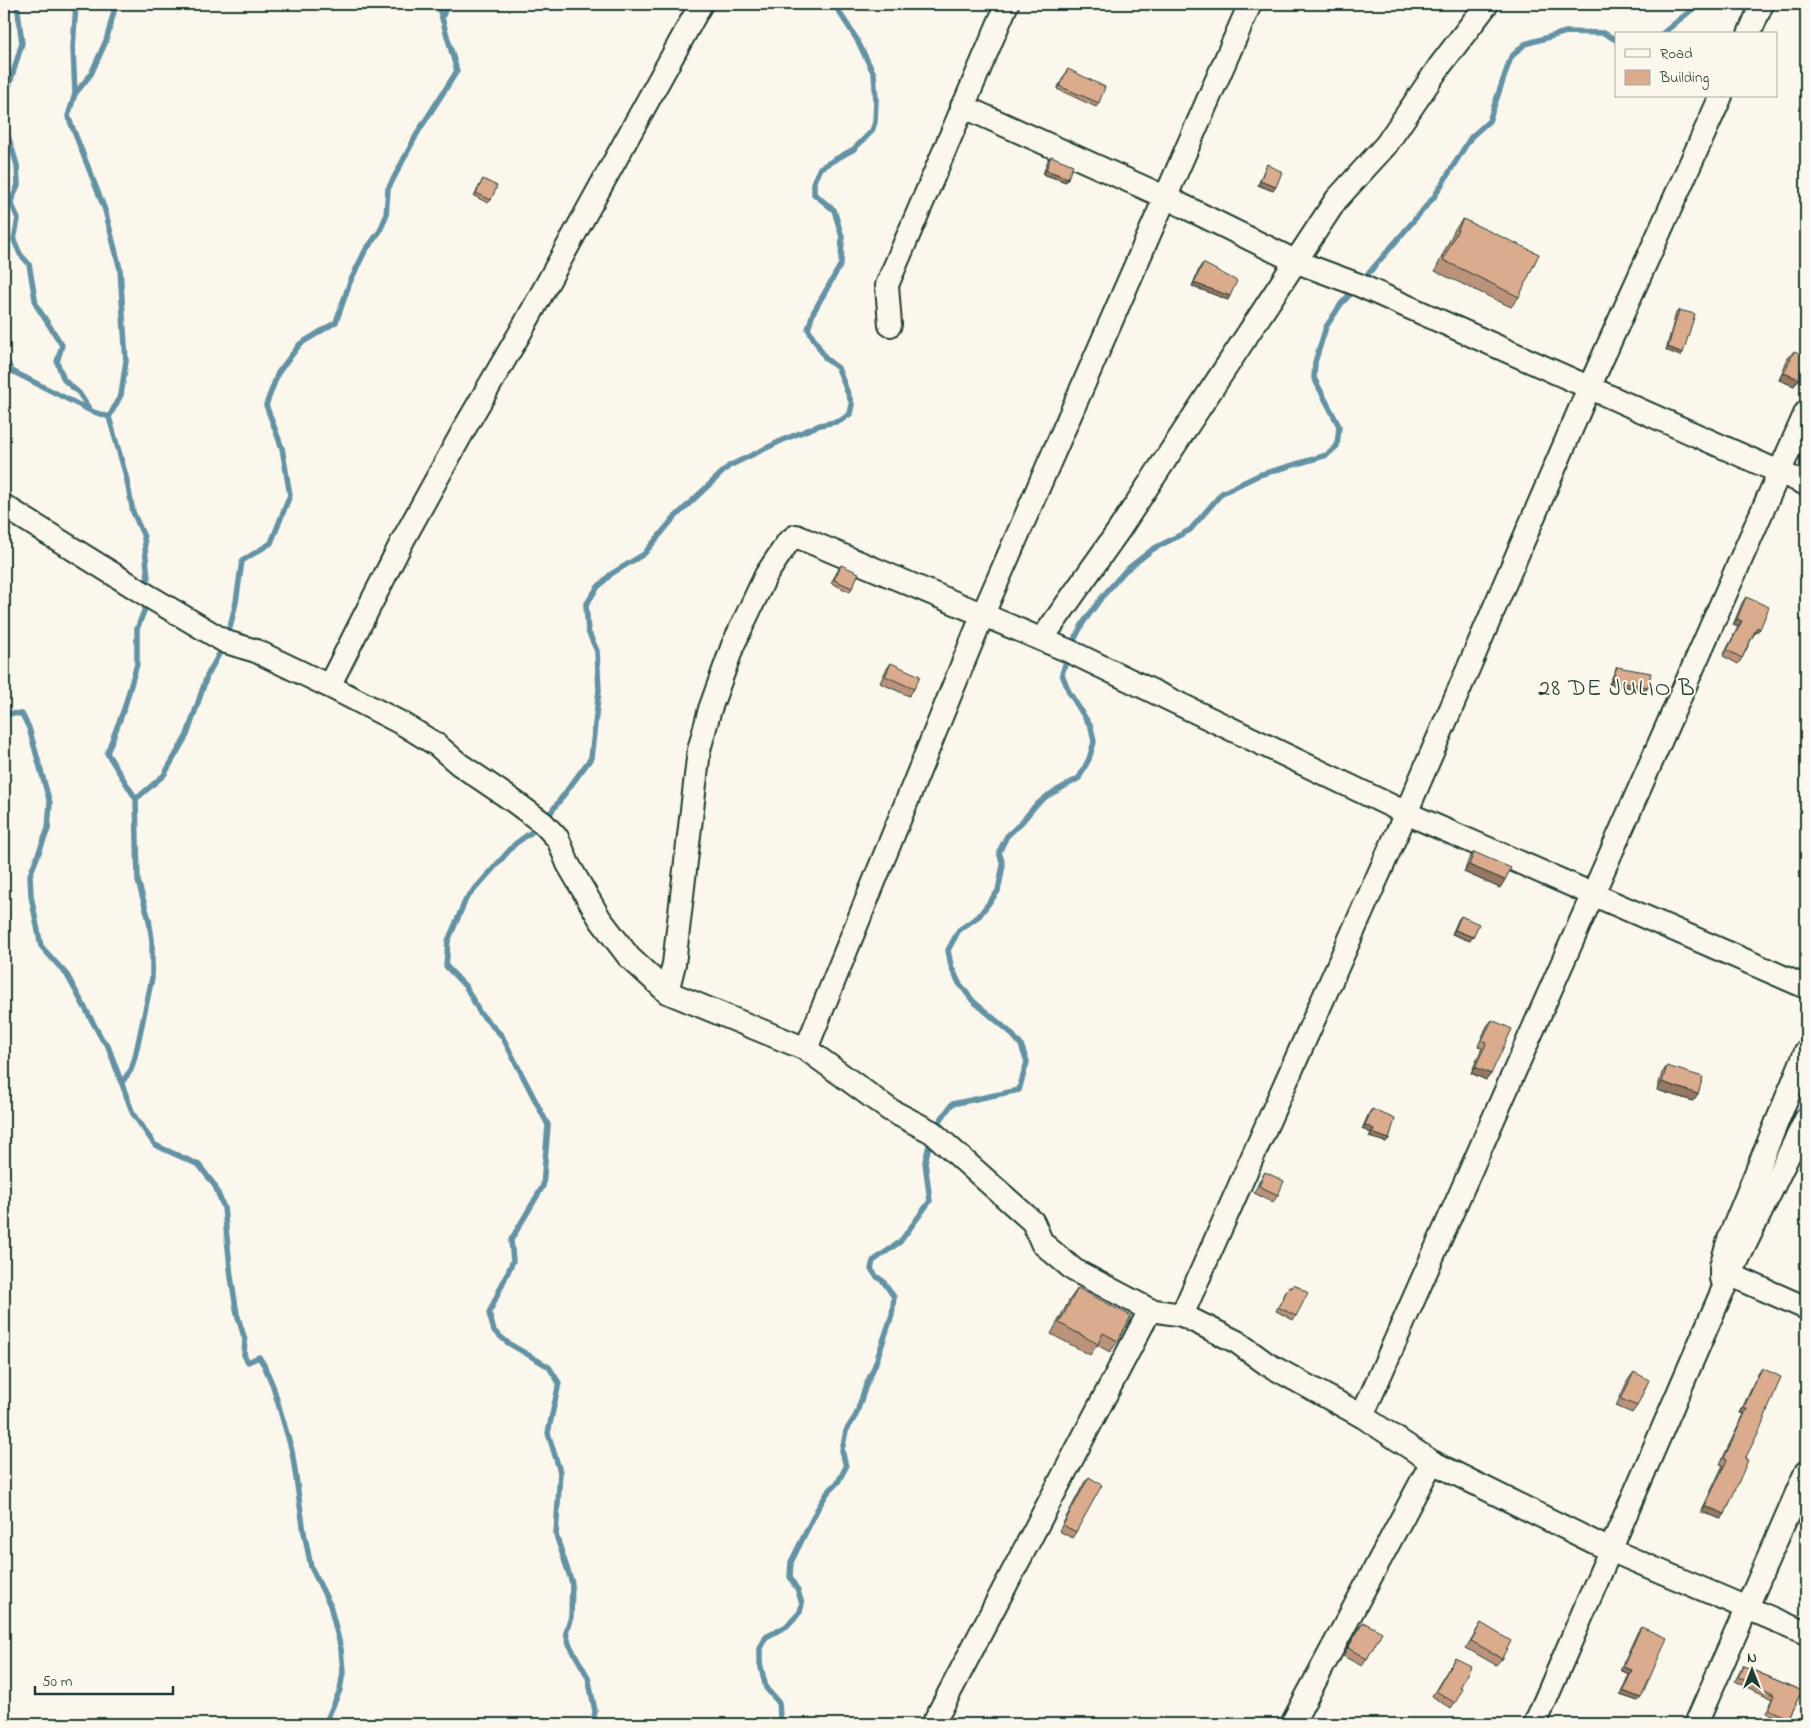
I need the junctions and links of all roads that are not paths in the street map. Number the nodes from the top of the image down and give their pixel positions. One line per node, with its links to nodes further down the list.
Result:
1 (700, 4): 19 (street)
2 (1007, 4): 8 (street)
3 (1250, 4): 9 (street)
4 (1487, 4): 10 (street)
5 (1762, 4): 6 (street)
6 (1750, 32)
7 (1720, 98): 12 (street)
8 (962, 106): 9 (street); 11 (street)
9 (1165, 197): 10 (street); 17 (street)
10 (1297, 262): 12 (street); 18 (street)
11 (890, 326)
12 (1589, 388): 14 (street); 20 (street)
13 (1806, 412): 14 (street)
14 (1780, 472): 15 (street); 21 (street)
15 (1806, 484)
16 (4, 506): 19 (street)
17 (983, 614): 18 (street); 23 (street); 24 (street)
18 (1042, 639): 20 (street)
19 (329, 686): 23 (street)
20 (1406, 813): 21 (street); 30 (street)
21 (1593, 895): 22 (street); 31 (street)
22 (1806, 987)
23 (668, 992): 24 (street)
24 (806, 1049): 29 (street)
25 (1806, 1051): 27 (street)
26 (1806, 1119): 27 (street)
27 (1726, 1285): 28 (street); 34 (street)
28 (1806, 1308)
29 (1150, 1310): 30 (street); 37 (street)
30 (1182, 1315): 31 (street)
31 (1362, 1416): 32 (street)
32 (1432, 1462): 34 (street); 38 (street)
33 (1806, 1472): 35 (street)
34 (1610, 1550): 35 (street); 39 (street)
35 (1746, 1608): 36 (street); 40 (street)
36 (1806, 1632)
37 (933, 1724)
38 (1292, 1724)
39 (1535, 1724)
40 (1696, 1724)

